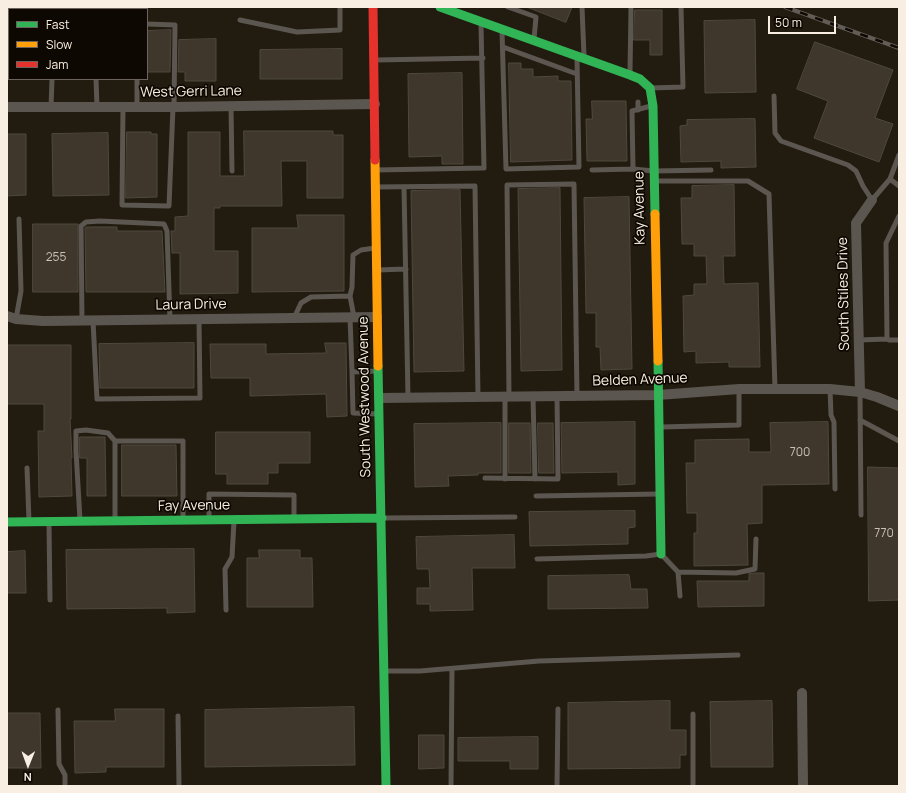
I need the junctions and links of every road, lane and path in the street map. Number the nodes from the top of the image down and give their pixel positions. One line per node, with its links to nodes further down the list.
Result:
1 (340, 7): 8 (lane)
2 (373, 7): 16 (street, South Westwood Avenue)
3 (440, 7): 9 (street)
4 (508, 7): 12 (lane)
5 (582, 7): 14 (lane)
6 (631, 7): 18 (lane)
7 (681, 7): 22 (lane)
8 (240, 20)
9 (481, 22): 11 (street); 15 (lane)
10 (148, 24): 33 (lane)
11 (502, 30): 12 (street); 13 (lane)
12 (534, 40): 14 (street)
13 (503, 47): 17 (lane); 17 (lane)
14 (580, 57): 17 (lane); 18 (street)
15 (483, 58): 16 (lane); 37 (lane)
16 (374, 60): 25 (street, South Westwood Avenue)
17 (577, 74)
18 (630, 75): 22 (street)
19 (52, 80): 29 (lane)
20 (96, 80): 30 (lane)
21 (137, 80): 32 (lane)
22 (650, 88): 27 (street, Kay Avenue)
23 (774, 96): 46 (lane)
24 (638, 102): 34 (lane)
25 (375, 104): 26 (street, West Gerri Lane); 37 (street, South Westwood Avenue)
26 (231, 106): 33 (street, West Gerri Lane); 40 (lane)
27 (652, 106): 34 (lane); 41 (street, Kay Avenue)
28 (7, 107): 29 (street, West Gerri Lane)
29 (51, 107): 30 (street, West Gerri Lane)
30 (97, 107): 31 (street, West Gerri Lane)
31 (123, 107): 32 (street, West Gerri Lane); 33 (lane)
32 (137, 107): 33 (street, West Gerri Lane)
33 (173, 107)
34 (638, 110): 36 (lane)
35 (899, 155): 42 (lane)
36 (634, 169): 38 (lane); 41 (lane)
37 (376, 170): 44 (street, South Westwood Avenue)
38 (592, 170)
39 (711, 170): 41 (lane)
40 (232, 171)
41 (654, 176): 67 (lane); 70 (street, Kay Avenue)
42 (890, 178): 43 (lane); 46 (lane)
43 (899, 186)
44 (376, 187): 45 (lane); 49 (street, South Westwood Avenue)
45 (404, 187): 50 (lane); 73 (lane)
46 (872, 200): 62 (street, South Stiles Drive)
47 (899, 216): 61 (lane)
48 (19, 220): 55 (lane)
49 (376, 247): 51 (street, South Westwood Avenue); 52 (lane)
50 (406, 269): 51 (lane); 77 (lane)
51 (376, 270): 54 (street, South Westwood Avenue)
52 (350, 296): 53 (lane); 56 (lane)
53 (352, 317): 54 (street, Laura Drive); 56 (street, Laura Drive); 65 (lane)
54 (377, 317): 64 (street, South Westwood Avenue)
55 (12, 318): 60 (street, Laura Drive)
56 (294, 318): 57 (street, Laura Drive)
57 (199, 319): 58 (lane); 59 (street, Laura Drive)
58 (93, 320): 59 (street, Laura Drive); 60 (street, Laura Drive)
59 (170, 320): 60 (lane)
60 (82, 321)
61 (887, 339): 62 (lane); 63 (lane)
62 (859, 340): 69 (street, South Stiles Drive)
63 (899, 340)
64 (379, 371): 65 (lane); 76 (street, South Westwood Avenue)
65 (352, 372): 79 (lane)
66 (739, 389): 67 (street, Belden Avenue); 70 (street, Belden Avenue); 81 (lane)
67 (775, 389): 68 (street, Belden Avenue)
68 (830, 389): 69 (street, Belden Avenue); 88 (lane)
69 (860, 392): 78 (street, Belden Avenue); 80 (lane)
70 (658, 395): 72 (street, Belden Avenue); 81 (street, Kay Avenue)
71 (557, 396): 72 (street, Belden Avenue); 75 (street, Belden Avenue); 87 (lane)
72 (577, 396): 74 (lane)
73 (478, 397): 74 (street, Belden Avenue); 77 (street, Belden Avenue)
74 (507, 397): 75 (street, Belden Avenue); 86 (lane)
75 (533, 397): 87 (lane)
76 (380, 398): 77 (street, Belden Avenue); 79 (street, South Westwood Avenue)
77 (408, 398)
78 (899, 406)
79 (380, 414): 93 (street, South Westwood Avenue)
80 (860, 420): 83 (lane); 91 (lane)
81 (658, 427): 89 (street, Kay Avenue)
82 (115, 441): 97 (lane); 98 (lane); 99 (lane)
83 (899, 441)
84 (27, 468): 101 (lane)
85 (485, 478): 86 (lane)
86 (505, 479): 87 (lane)
87 (535, 479)
88 (835, 489)
89 (660, 494): 90 (lane); 104 (street, Kay Avenue)
90 (536, 496)
91 (861, 515)
92 (515, 517): 93 (lane)
93 (382, 518): 94 (street, Fay Avenue); 112 (street, South Westwood Avenue)
94 (294, 519): 95 (lane); 96 (street, Fay Avenue)
95 (209, 520): 96 (street, Fay Avenue); 99 (street, Fay Avenue)
96 (234, 520): 109 (lane)
97 (80, 521): 98 (street, Fay Avenue); 102 (street, Fay Avenue)
98 (115, 521): 99 (street, Fay Avenue)
99 (183, 521)
100 (7, 522): 101 (street, Fay Avenue)
101 (29, 522): 102 (street, Fay Avenue)
102 (49, 522): 108 (lane)
103 (756, 539): 106 (lane)
104 (661, 554): 105 (lane); 106 (lane)
105 (537, 559)
106 (678, 572): 107 (lane)
107 (680, 596)
108 (50, 600)
109 (226, 610)
110 (738, 655): 111 (lane)
111 (452, 669): 112 (lane); 121 (lane)
112 (384, 671): 120 (street, South Westwood Avenue)
113 (802, 692): 124 (street)
114 (558, 709): 122 (lane)
115 (58, 710): 118 (lane)
116 (693, 714): 123 (lane)
117 (178, 716): 119 (lane)
118 (65, 786)
119 (179, 786)
120 (386, 786)
121 (451, 786)
122 (558, 786)
123 (694, 786)
124 (803, 786)

